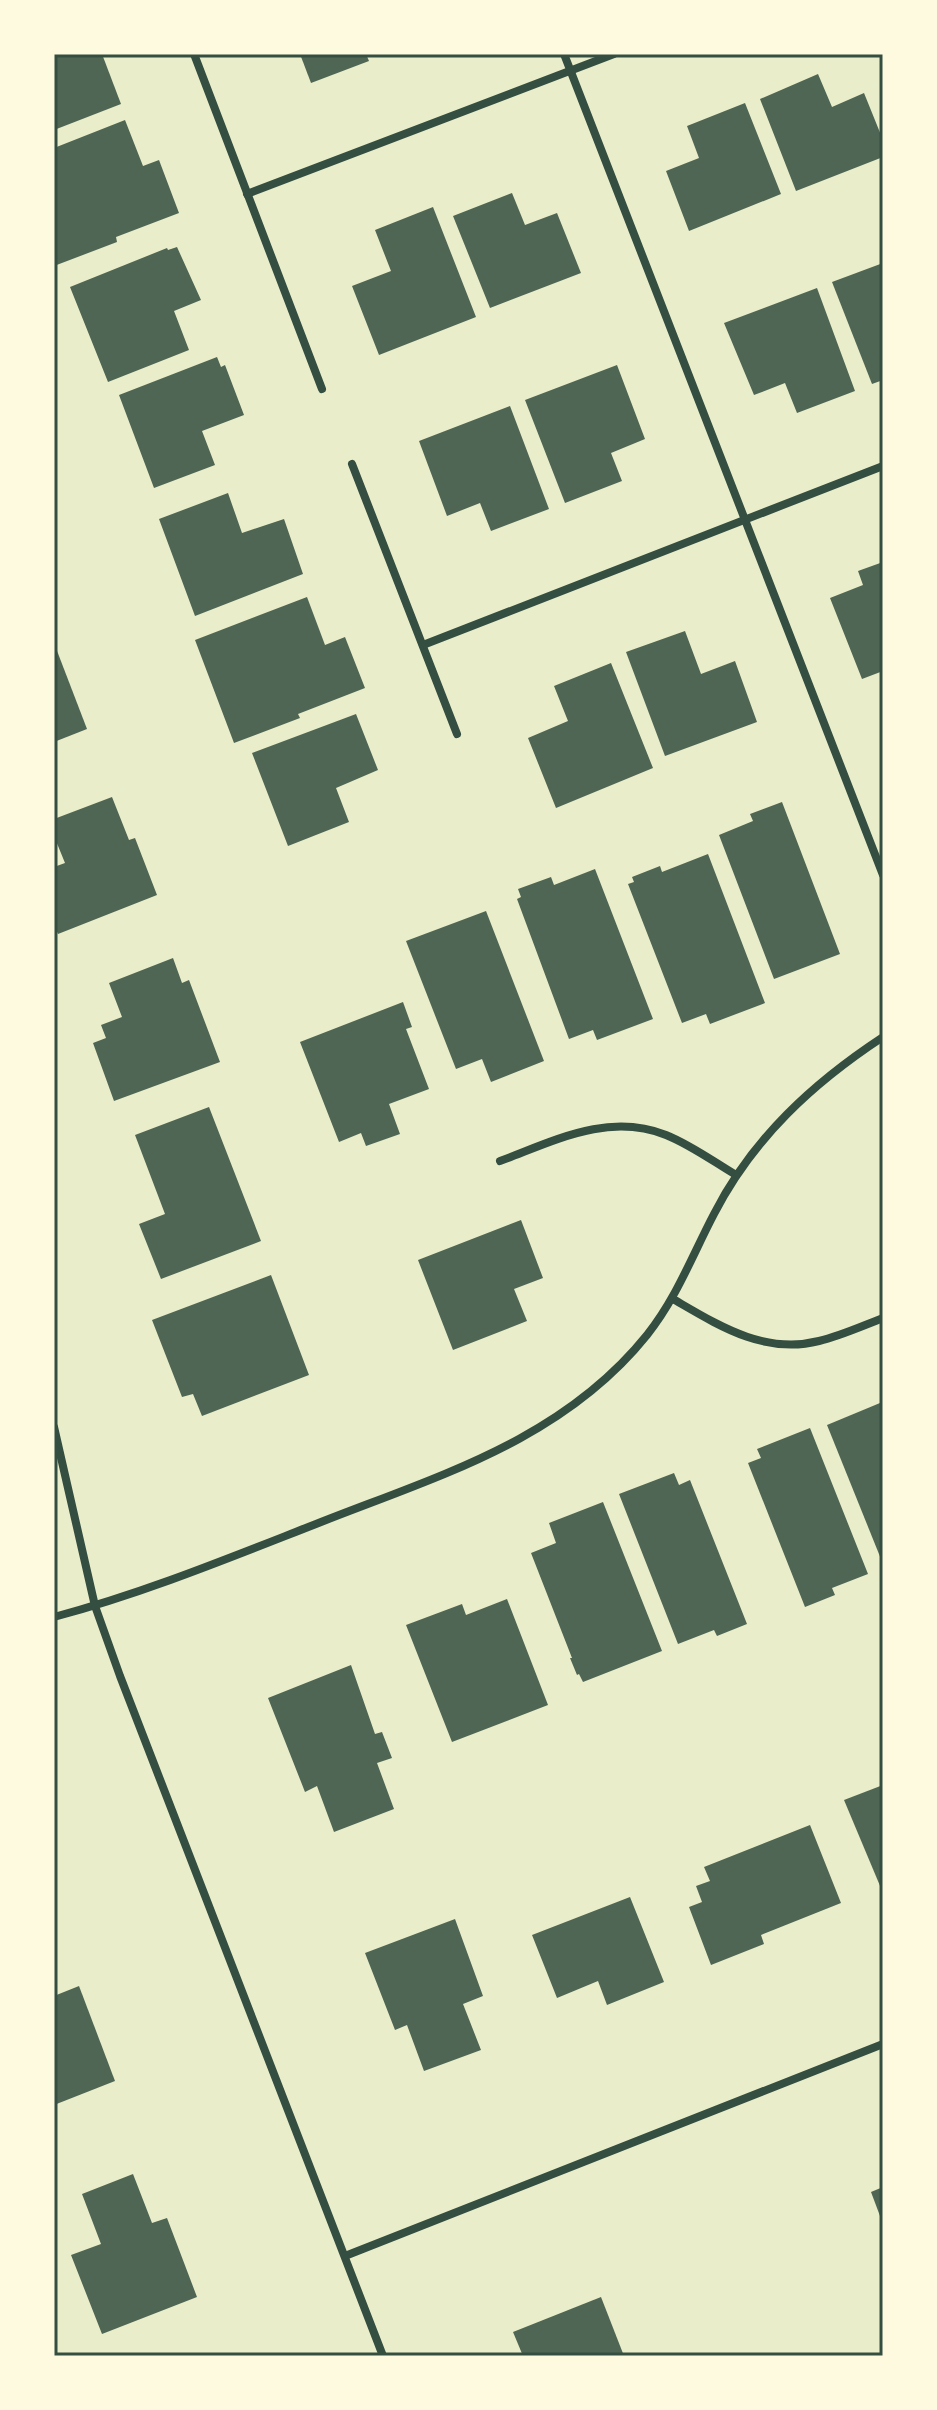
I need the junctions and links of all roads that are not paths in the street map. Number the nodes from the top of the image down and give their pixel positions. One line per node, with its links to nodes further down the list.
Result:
1 (194, 54): 5 (street)
2 (564, 54): 4 (street)
3 (614, 54): 4 (street)
4 (570, 71): 5 (street); 9 (street)
5 (247, 194): 6 (street)
6 (322, 389)
7 (352, 464): 10 (street)
8 (883, 466): 9 (street)
9 (745, 519): 10 (street); 12 (street)
10 (423, 645): 11 (street)
11 (457, 734)
12 (883, 875)
13 (883, 1037): 15 (street)
14 (500, 1161): 15 (street)
15 (736, 1175): 16 (street)
16 (673, 1299): 17 (street); 19 (street)
17 (883, 1318)
18 (54, 1427): 19 (street)
19 (95, 1606): 20 (street); 22 (street)
20 (54, 1617)
21 (883, 2044): 22 (street)
22 (345, 2256): 23 (street)
23 (383, 2356)

